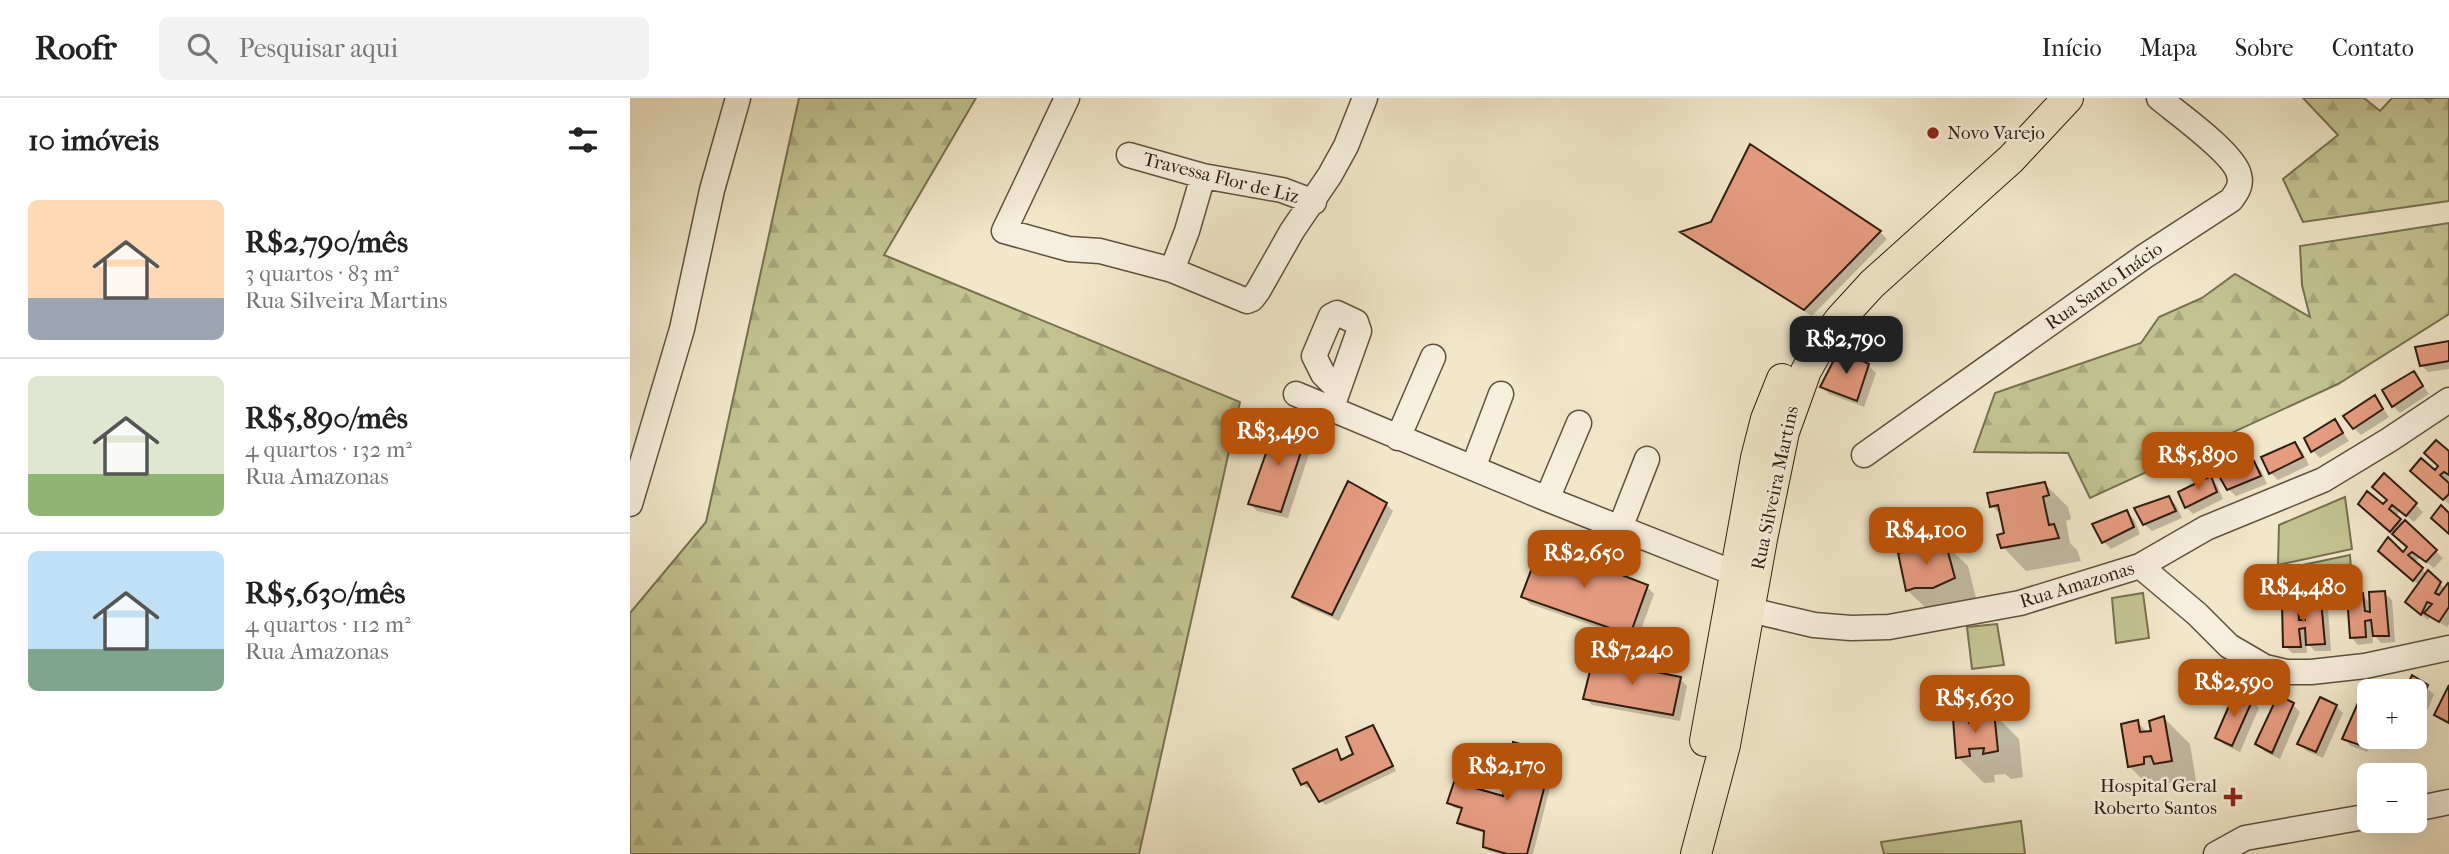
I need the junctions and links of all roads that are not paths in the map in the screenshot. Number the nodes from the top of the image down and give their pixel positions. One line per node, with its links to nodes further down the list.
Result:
1 (738, 98): 21 (street)
2 (1067, 98): 10 (street)
3 (1365, 98): 9 (street)
4 (2041, 98): 24 (main road, Rua Silveira Martins)
5 (2068, 98): 25 (main road, Rua Silveira Martins)
6 (2159, 98): 17 (street, Rua Santo Inácio)
7 (1129, 155): 8 (street, Travessa Flor de Liz)
8 (1203, 176): 9 (street, Travessa Flor de Liz); 10 (street)
9 (1314, 202): 10 (street)
10 (1172, 270)
11 (1433, 357): 16 (street)
12 (1296, 394): 16 (street)
13 (1501, 394): 19 (street)
14 (2449, 400): 23 (street, Rua Amazonas)
15 (1579, 423): 20 (street)
16 (1398, 438): 19 (street)
17 (1864, 455)
18 (1647, 459): 22 (street)
19 (1473, 468): 20 (street)
20 (1547, 499): 22 (street)
21 (630, 504)
22 (1619, 528): 24 (street)
23 (2140, 566): 25 (street, Rua Amazonas); 26 (street)
24 (1734, 573): 30 (main road, Rua Silveira Martins)
25 (1750, 610): 31 (main road, Rua Silveira Martins)
26 (2449, 648)
27 (2449, 802): 28 (street)
28 (2427, 807)
29 (2357, 818): 32 (street)
30 (1675, 854)
31 (1696, 854)
32 (2216, 854)

